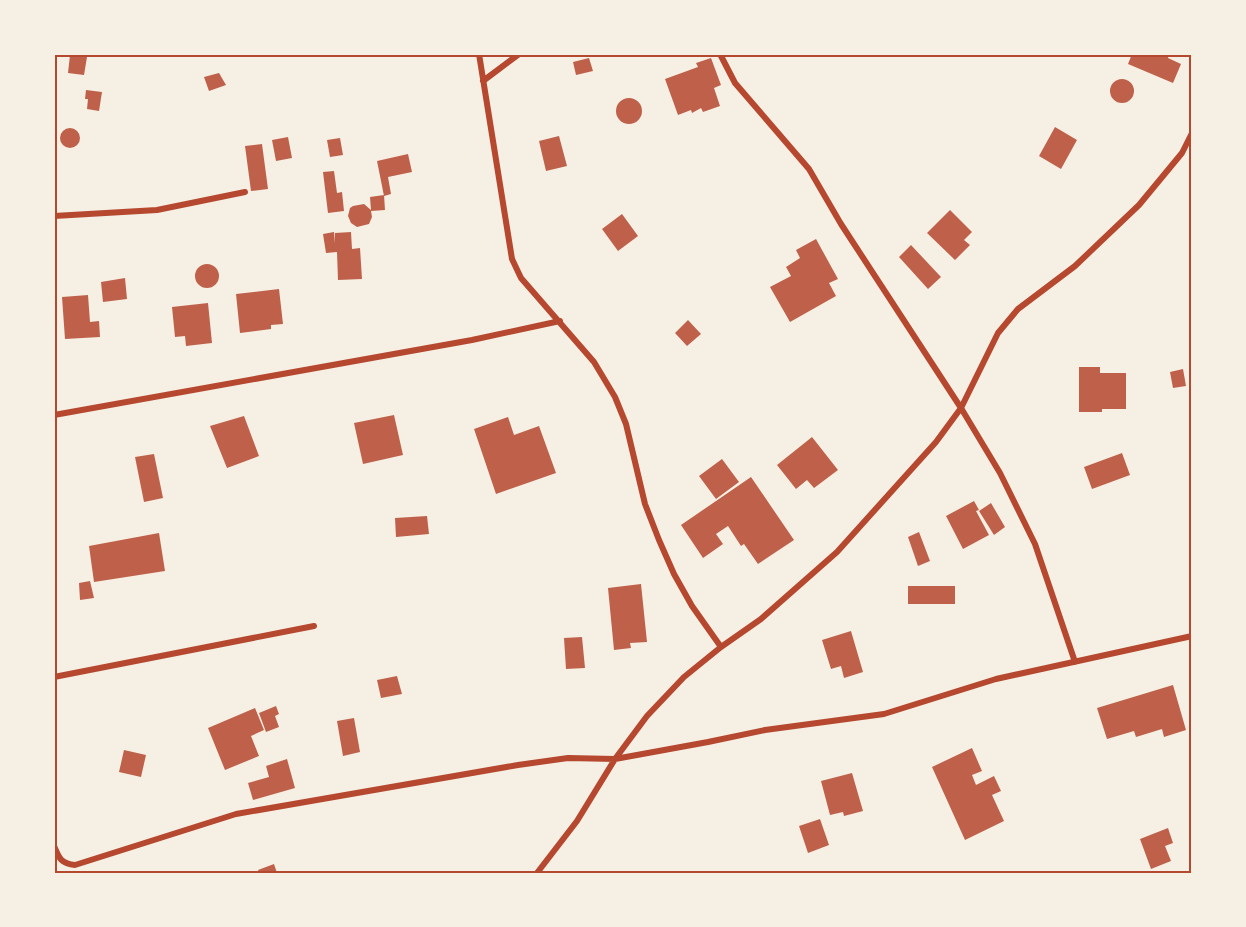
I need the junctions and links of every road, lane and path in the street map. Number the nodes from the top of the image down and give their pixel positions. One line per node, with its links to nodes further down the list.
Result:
1 (479, 54): 4 (street)
2 (519, 54): 4 (street)
3 (720, 54): 9 (street)
4 (483, 81): 8 (street)
5 (1192, 133): 9 (street)
6 (245, 192): 7 (street)
7 (54, 216)
8 (560, 321): 10 (street); 13 (street)
9 (962, 408): 13 (street); 14 (street)
10 (54, 415)
11 (314, 626): 15 (street)
12 (1192, 636): 14 (street)
13 (721, 647): 16 (street)
14 (1075, 662): 16 (street)
15 (54, 676)
16 (615, 759): 17 (street); 18 (street)
17 (54, 846)
18 (537, 873)

